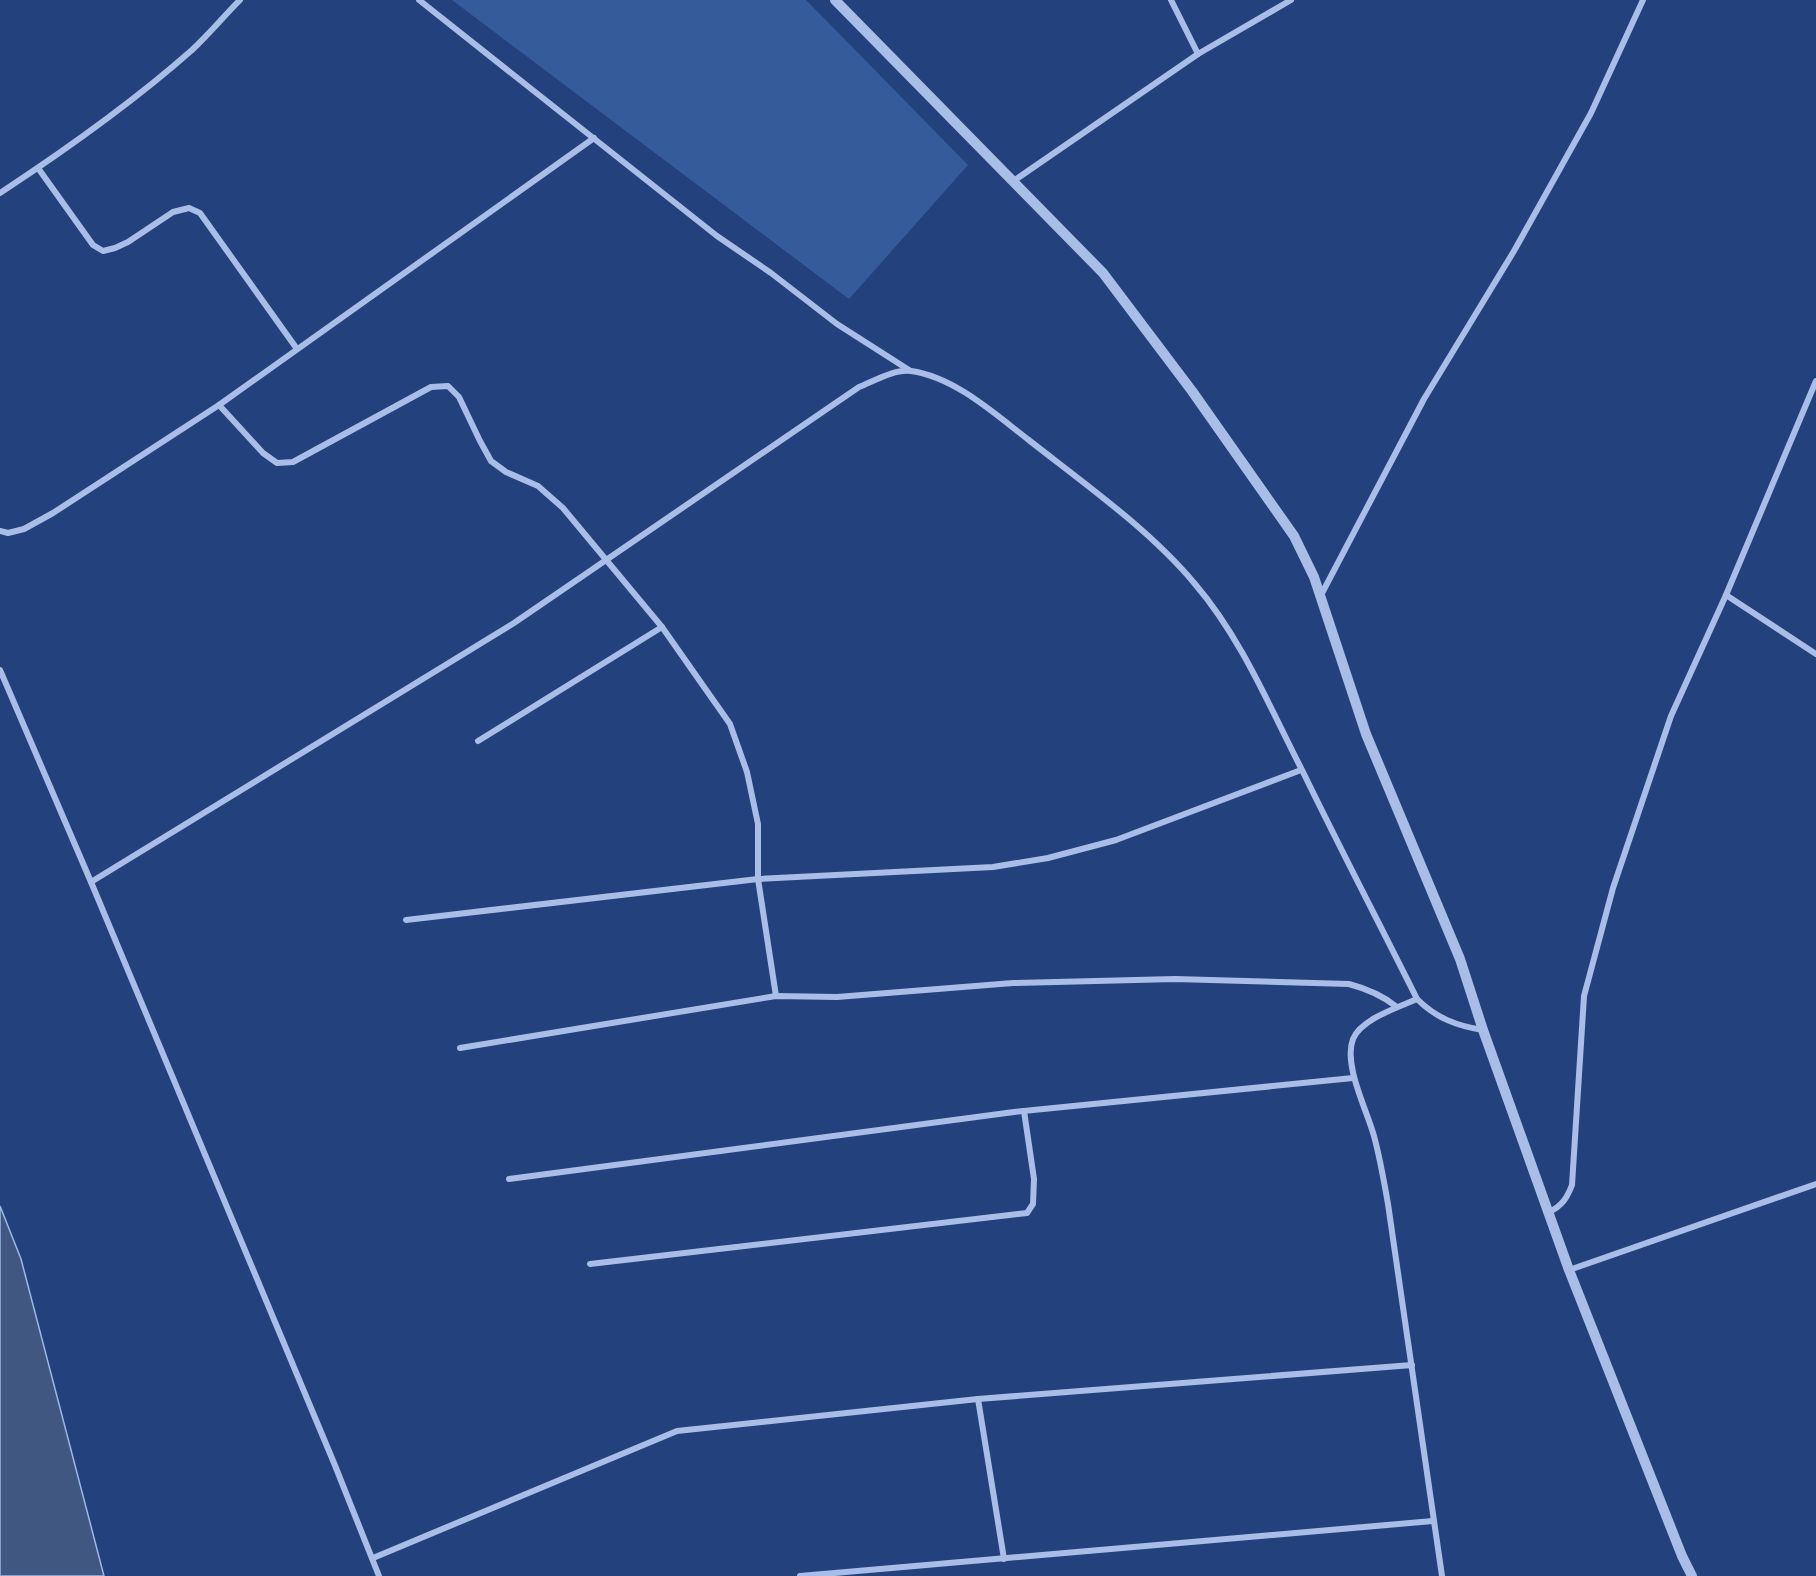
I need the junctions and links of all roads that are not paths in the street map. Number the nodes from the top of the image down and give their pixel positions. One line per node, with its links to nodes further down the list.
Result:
1 (240, 0): 9 (street)
2 (419, 0): 8 (street)
3 (835, 0): 10 (street)
4 (1171, 0): 7 (street)
5 (1291, 0): 7 (street)
6 (1642, 0): 19 (street)
7 (1198, 54): 10 (street)
8 (594, 138): 12 (street); 13 (street)
9 (39, 168): 11 (street); 12 (street)
10 (1011, 182): 19 (street)
11 (0, 193)
12 (297, 349): 15 (street)
13 (909, 370): 17 (street); 24 (street)
14 (1816, 381): 18 (street)
15 (219, 405): 16 (street); 17 (street)
16 (0, 531)
17 (607, 561): 20 (street); 26 (street)
18 (1726, 595): 21 (street); 37 (street)
19 (1320, 597): 31 (street)
20 (662, 627): 23 (street); 25 (street)
21 (1816, 654)
22 (0, 670): 26 (street)
23 (478, 741)
24 (1302, 770): 25 (street); 29 (street)
25 (758, 879): 27 (street); 28 (street)
26 (91, 882): 44 (street)
27 (406, 920)
28 (776, 996): 30 (street); 32 (street)
29 (1417, 999): 30 (street); 31 (street)
30 (1397, 1008): 33 (street)
31 (1483, 1030): 37 (street)
32 (460, 1048)
33 (1353, 1078): 34 (street); 40 (street)
34 (1024, 1111): 35 (street); 38 (street)
35 (509, 1179)
36 (1816, 1184): 39 (street)
37 (1549, 1212): 39 (street)
38 (590, 1264)
39 (1569, 1270): 43 (street)
40 (1412, 1365): 41 (street); 42 (street)
41 (978, 1400): 44 (street); 45 (street)
42 (1433, 1521): 45 (street); 48 (street)
43 (1682, 1556): 49 (street); 50 (street)
44 (373, 1558): 46 (street)
45 (1004, 1559): 47 (street)
46 (379, 1576)
47 (800, 1576)
48 (1442, 1576)
49 (1686, 1576)
50 (1692, 1576)

